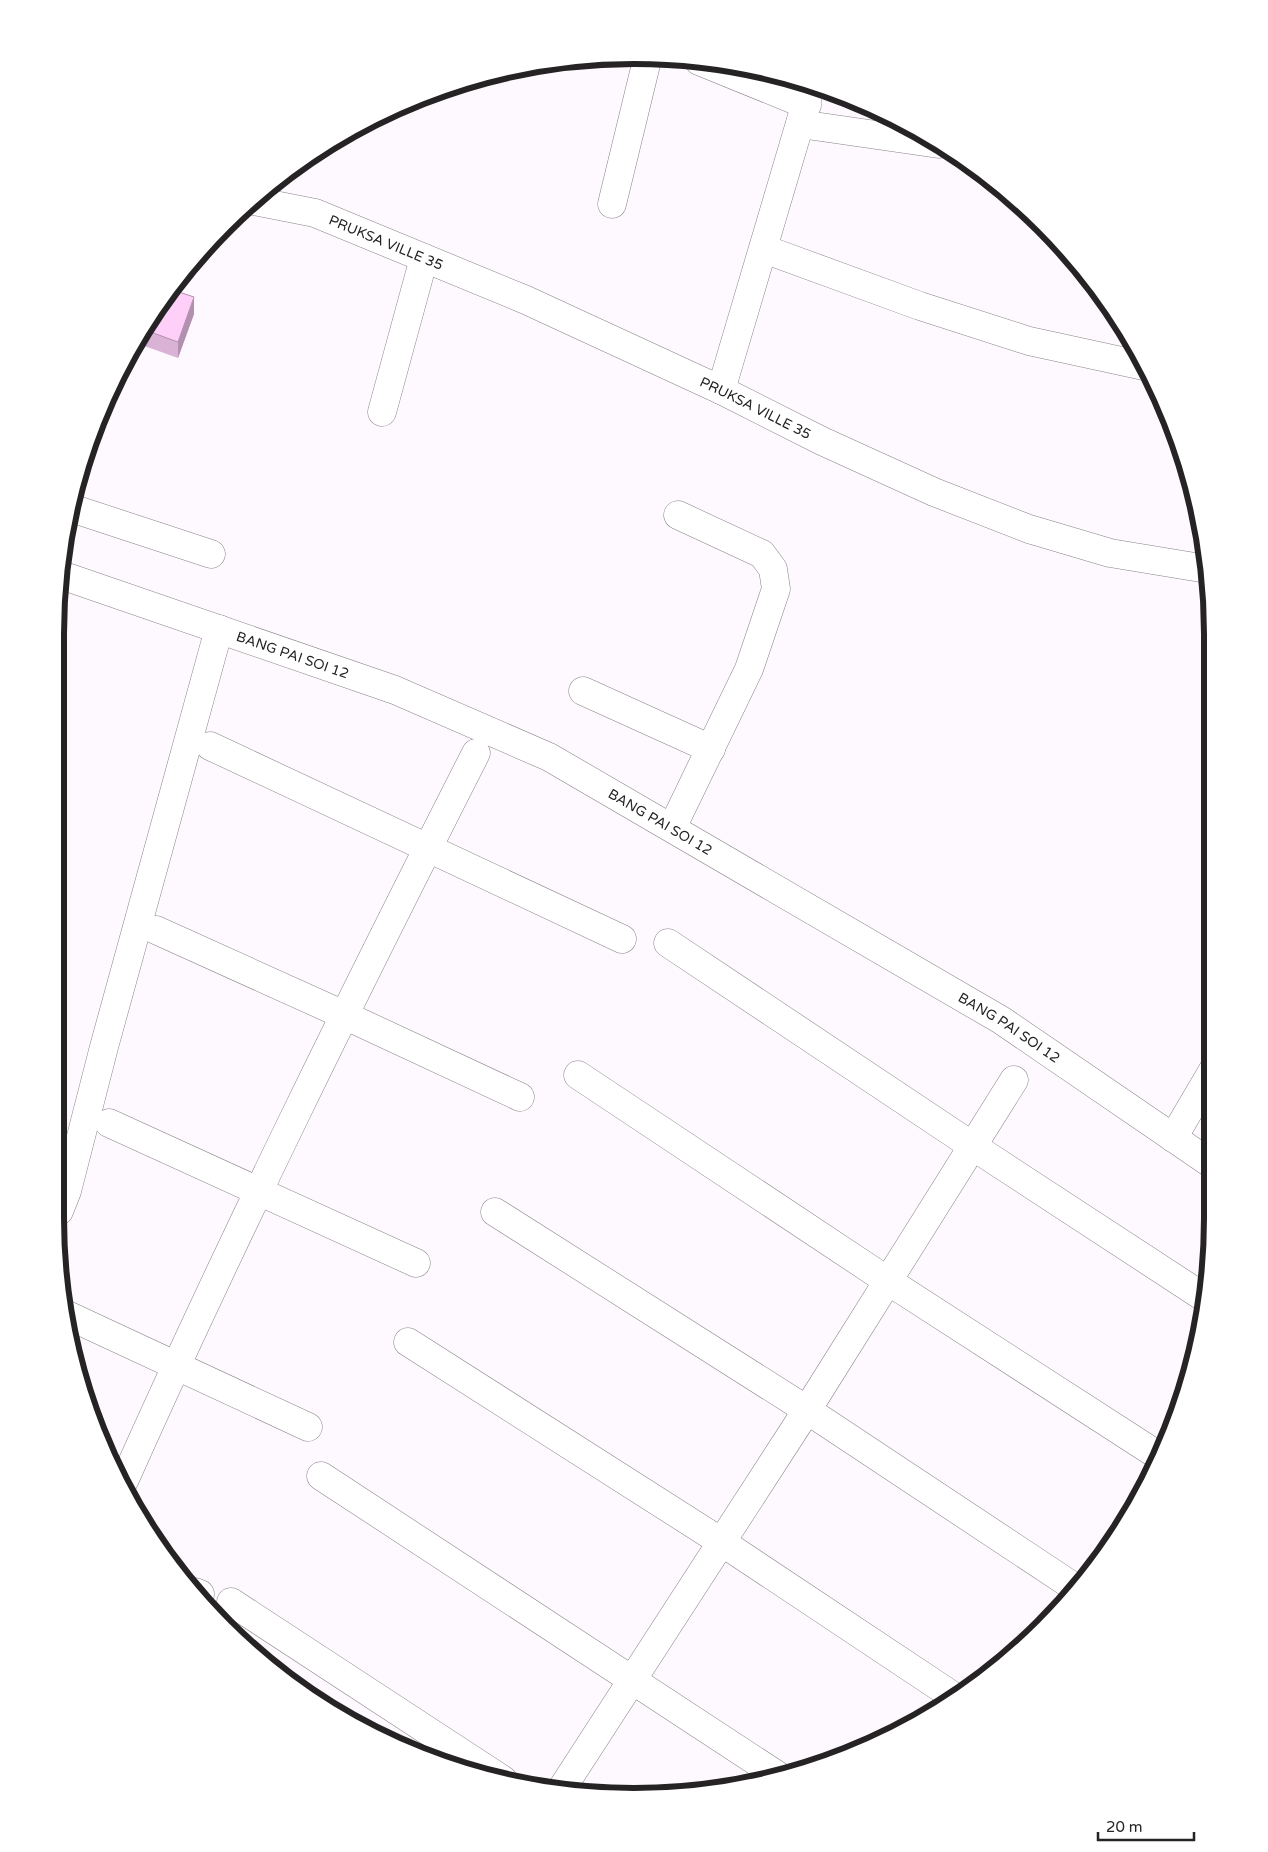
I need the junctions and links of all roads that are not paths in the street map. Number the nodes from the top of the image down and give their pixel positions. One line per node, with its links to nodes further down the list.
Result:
1 (646, 64): 7 (street)
2 (725, 72): 3 (street)
3 (806, 105): 4 (street); 9 (street)
4 (911, 136)
5 (280, 188): 8 (street, PRUKSA VILLE 35)
6 (261, 202): 8 (street, PRUKSA VILLE 35)
7 (612, 204)
8 (315, 212): 10 (street, PRUKSA VILLE 35)
9 (764, 248): 11 (street); 12 (street)
10 (424, 258): 12 (street, PRUKSA VILLE 35); 13 (street)
11 (1136, 364)
12 (721, 390): 17 (street, PRUKSA VILLE 35)
13 (382, 412)
14 (78, 510): 16 (street)
15 (678, 515): 22 (street)
16 (211, 554)
17 (1200, 568)
18 (67, 577): 19 (street, BANG PAI SOI 12)
19 (218, 629): 24 (street, BANG PAI SOI 12); 39 (street)
20 (583, 691): 22 (street)
21 (210, 746): 25 (street)
22 (711, 749): 24 (street)
23 (476, 753): 25 (street)
24 (672, 828): 35 (street, BANG PAI SOI 12)
25 (428, 848): 27 (street); 29 (street)
26 (156, 930): 29 (street)
27 (622, 940)
28 (668, 943): 36 (street)
29 (344, 1014): 33 (street); 38 (street)
30 (578, 1075): 42 (street)
31 (1014, 1080): 36 (street)
32 (1204, 1085): 35 (street)
33 (520, 1097)
34 (109, 1122): 38 (street)
35 (1173, 1138): 37 (street, BANG PAI SOI 12)
36 (974, 1148): 42 (street); 43 (street)
37 (1204, 1159)
38 (260, 1190): 41 (street); 46 (street)
39 (64, 1198)
40 (495, 1212): 47 (street)
41 (416, 1263)
42 (888, 1281): 47 (street); 49 (street)
43 (1199, 1294)
44 (73, 1318): 46 (street)
45 (408, 1342): 52 (street)
46 (175, 1365): 48 (street); 50 (street)
47 (807, 1410): 52 (street); 53 (street)
48 (308, 1427)
49 (1153, 1452)
50 (126, 1476)
51 (321, 1476): 55 (street)
52 (720, 1541): 55 (street); 56 (street)
53 (1070, 1585)
54 (231, 1602): 57 (street)
55 (632, 1680): 58 (street); 59 (street)
56 (949, 1693)
57 (486, 1769)
58 (771, 1771)
59 (565, 1784)

